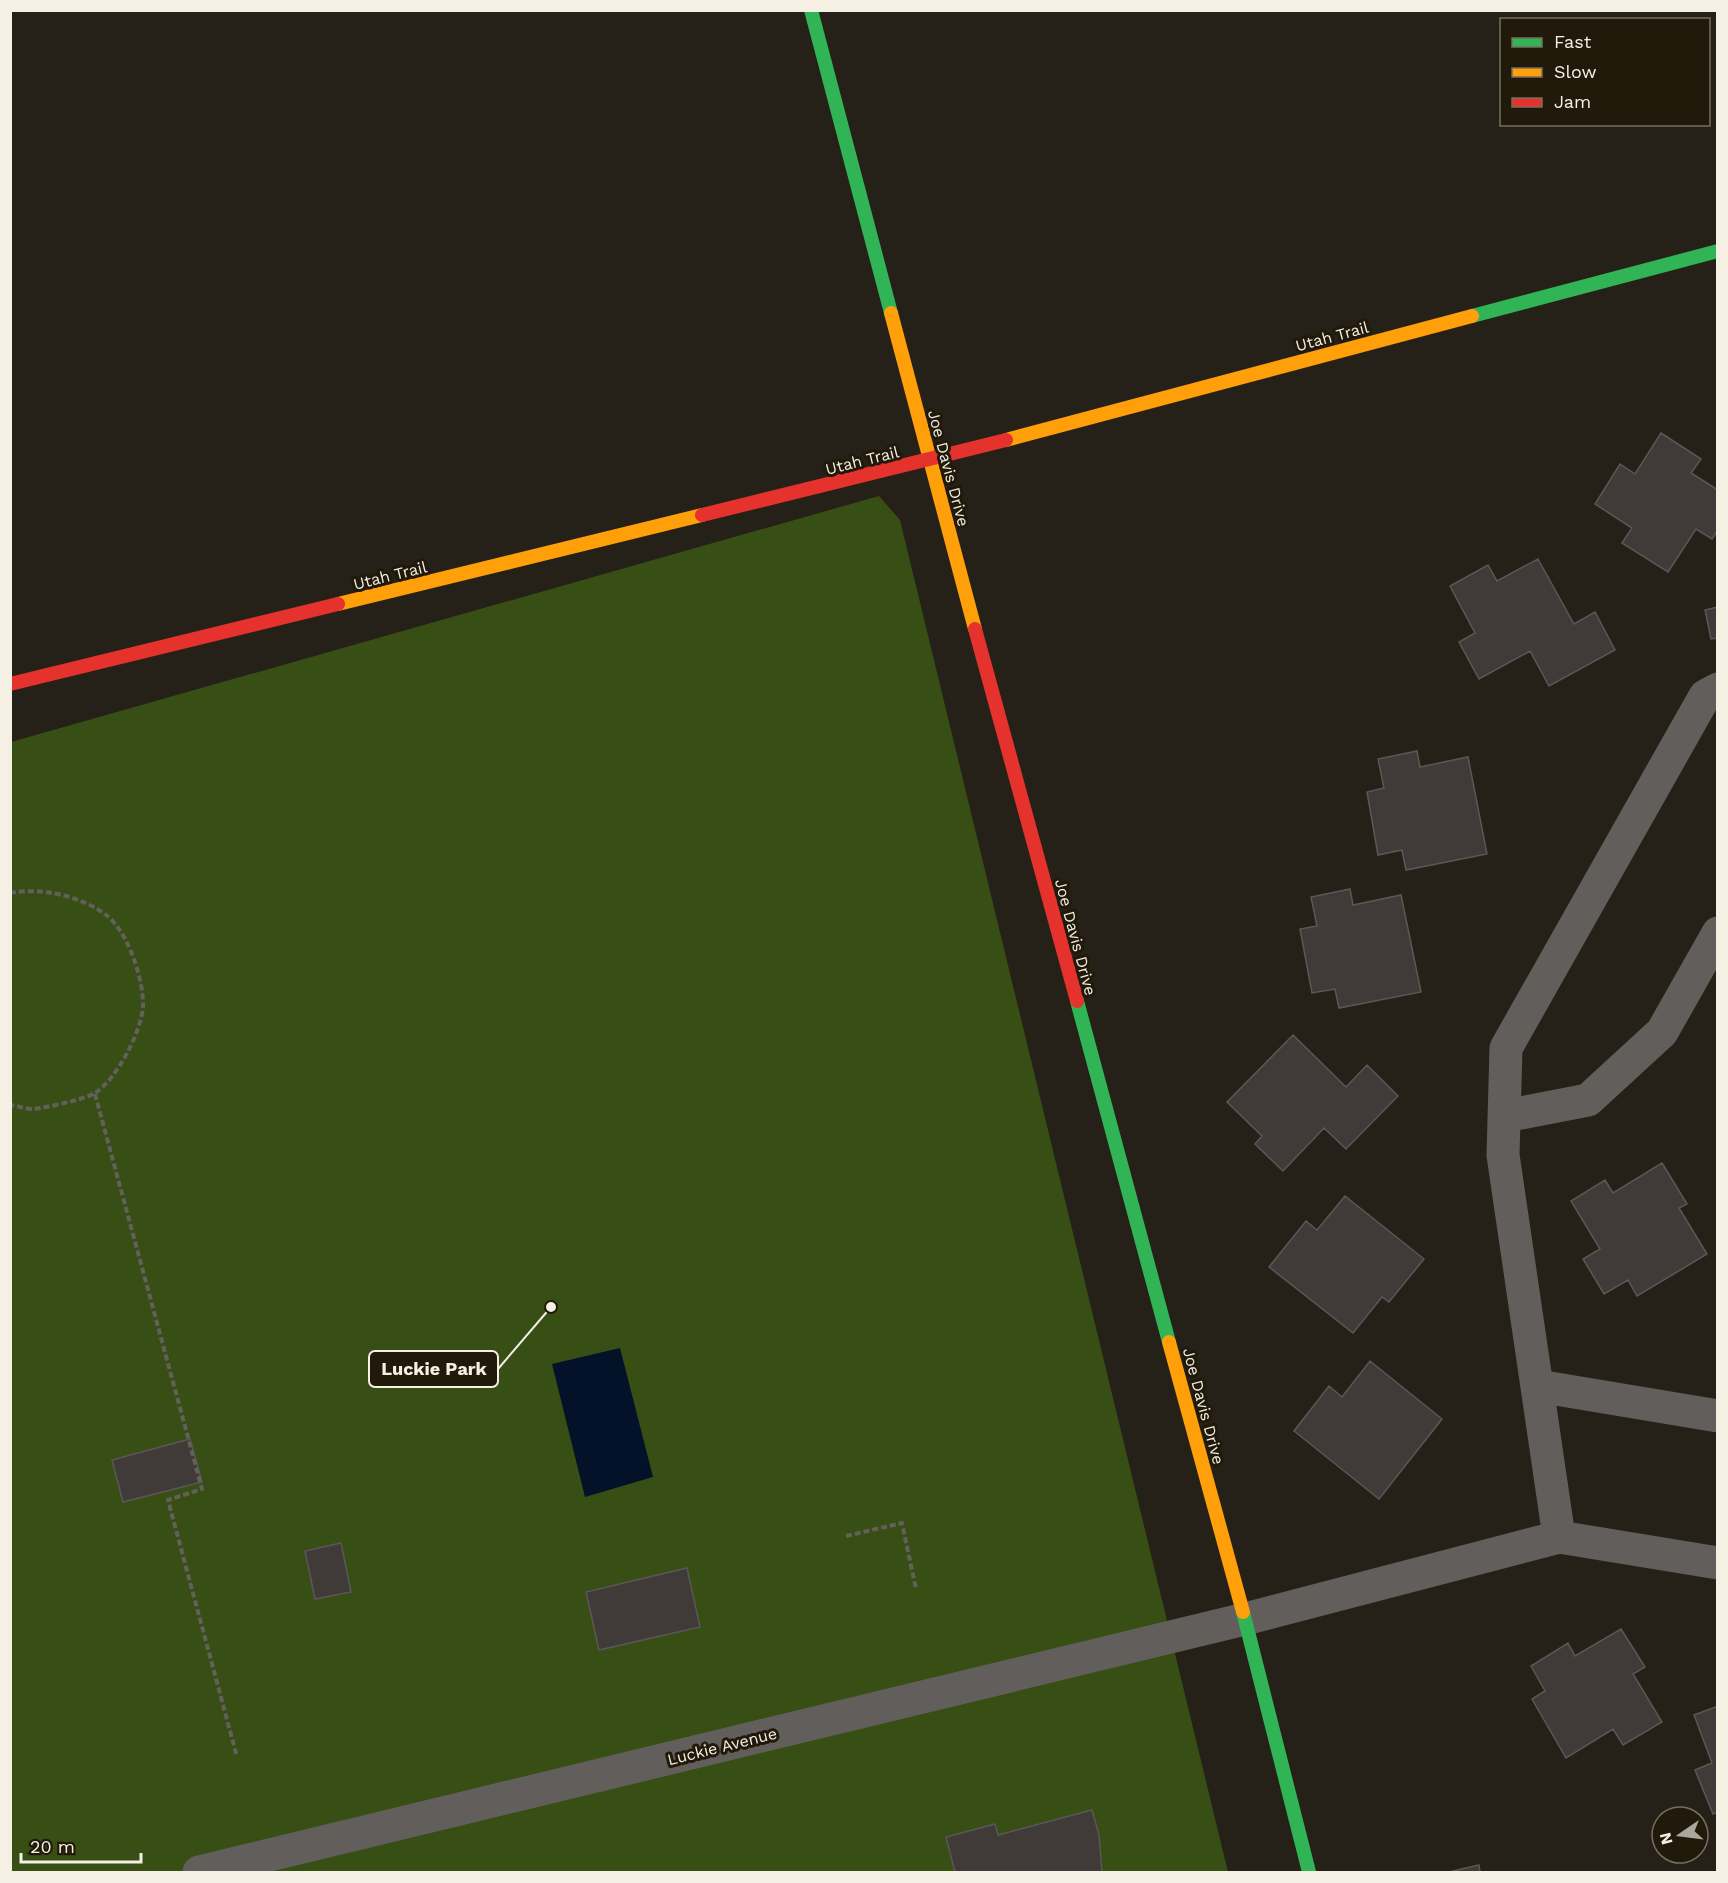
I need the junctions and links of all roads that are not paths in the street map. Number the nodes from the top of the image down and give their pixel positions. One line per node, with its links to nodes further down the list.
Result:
1 (811, 10): 3 (street, Joe Davis Drive)
2 (1718, 251): 3 (street, Utah Trail)
3 (929, 460): 4 (street, Utah Trail); 12 (street, Joe Davis Drive)
4 (10, 684)
5 (1718, 689): 7 (street)
6 (1718, 933): 7 (street)
7 (1505, 1116): 8 (street)
8 (1538, 1386): 9 (street); 10 (street)
9 (1718, 1416)
10 (1559, 1538): 11 (street); 12 (street, Luckie Avenue)
11 (1718, 1563)
12 (1245, 1619): 13 (street, Luckie Avenue); 14 (street, Joe Davis Drive)
13 (199, 1872)
14 (1308, 1872)

